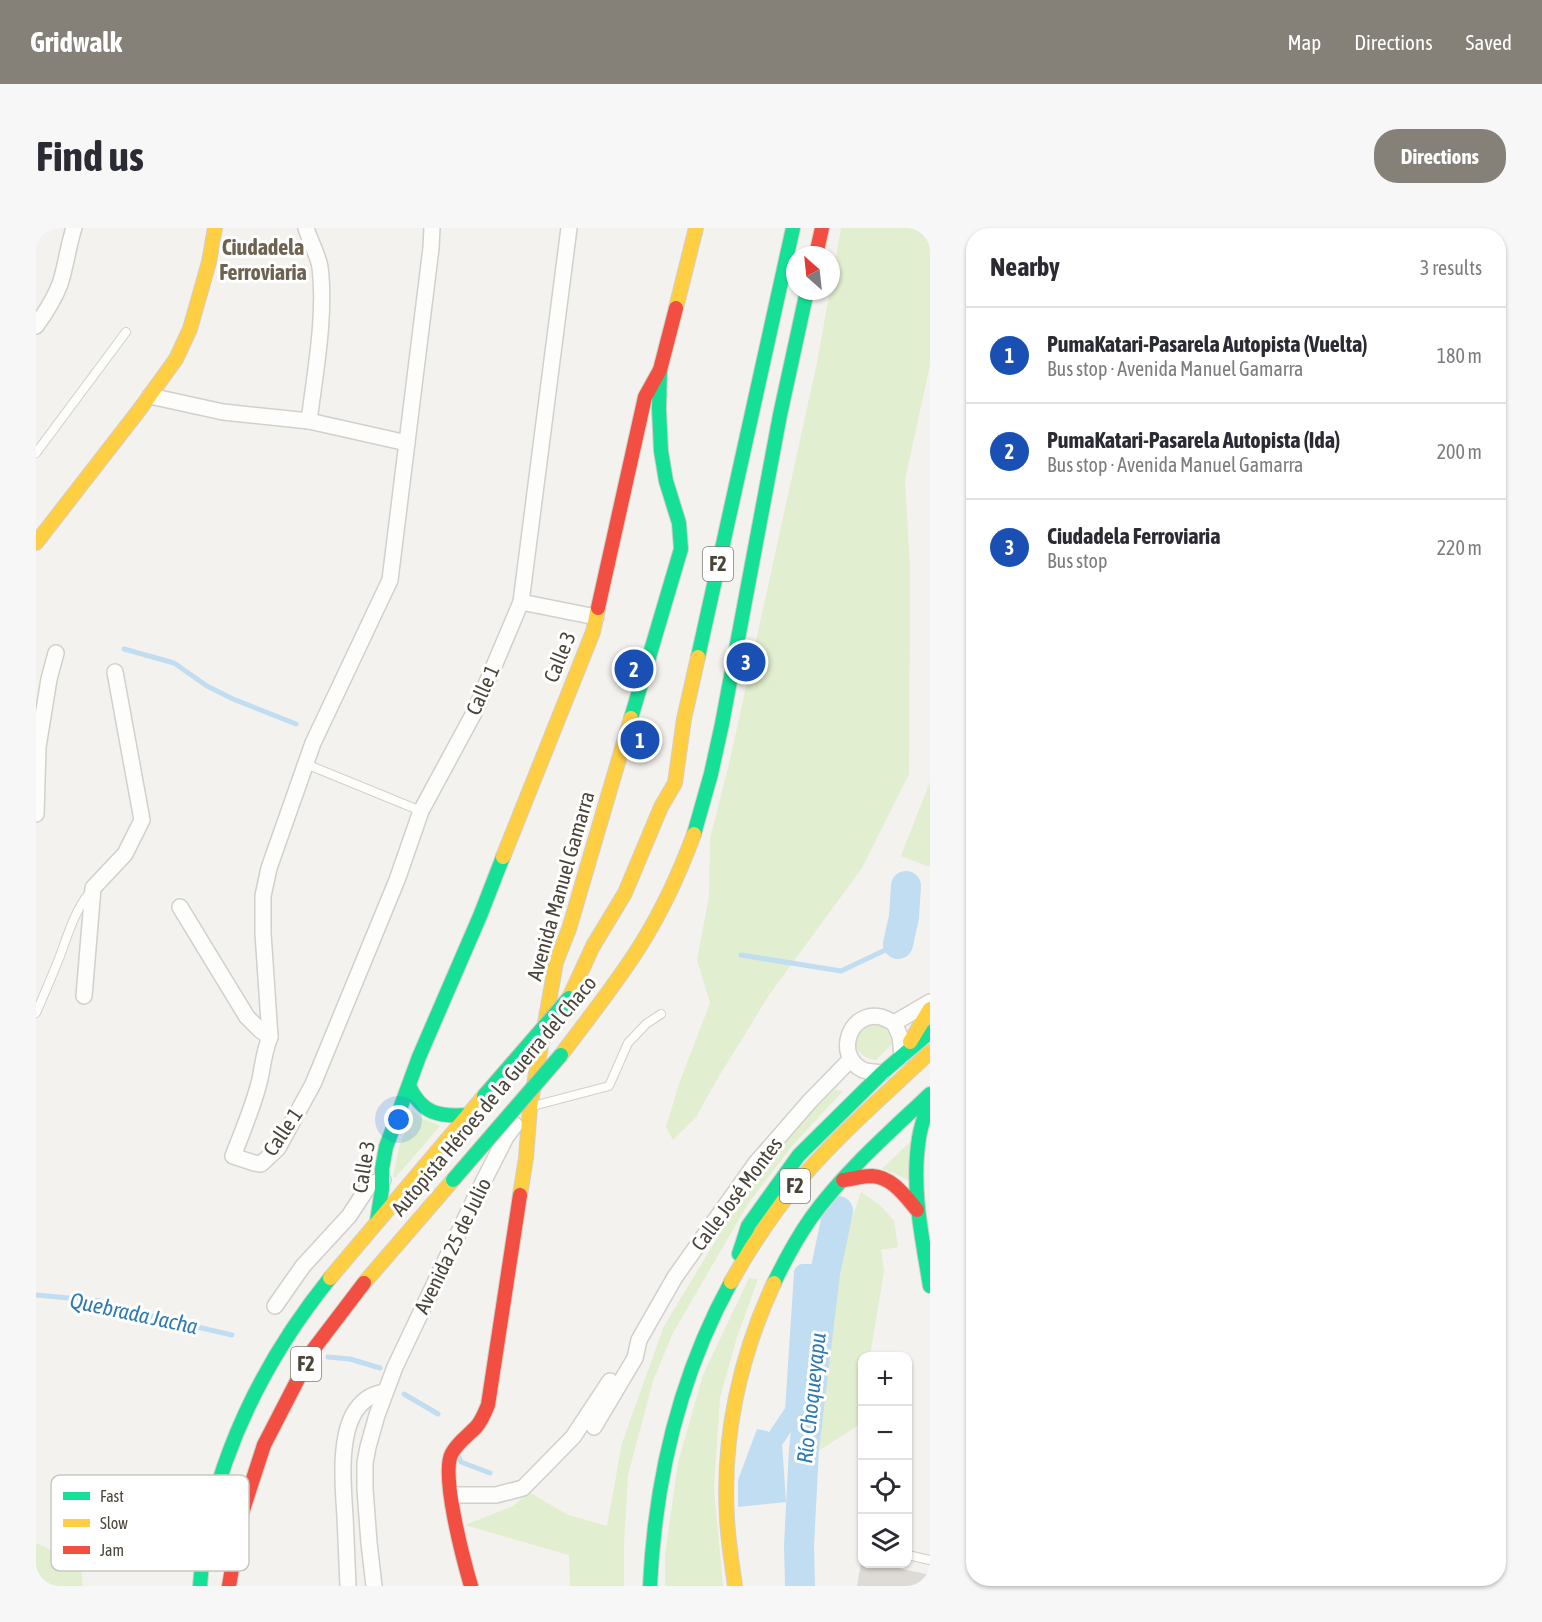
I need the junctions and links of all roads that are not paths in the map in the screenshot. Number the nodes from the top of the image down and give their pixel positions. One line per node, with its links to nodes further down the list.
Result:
1 (74, 228): 11 (street)
2 (215, 228): 14 (main road)
3 (306, 228): 15 (street)
4 (432, 228): 16 (street, Calle 1)
5 (568, 228): 19 (street, Calle 1)
6 (696, 228): 13 (main road, Calle 3)
7 (793, 228): 43 (main road, Autopista Héroes de la Guerra del Chaco / F2, bridge)
8 (822, 228): 9 (main road)
9 (818, 246)
10 (805, 300): 55 (main road, Autopista Héroes de la Guerra del Chaco / F2, bridge)
11 (36, 326)
12 (126, 332): 17 (lane)
13 (660, 370): 20 (main road, Calle 3); 42 (main road, Avenida Manuel Gamarra)
14 (150, 396): 15 (street); 18 (main road)
15 (309, 421): 16 (street)
16 (407, 443): 23 (street, Calle 1)
17 (36, 453)
18 (36, 543)
19 (521, 602): 20 (street); 24 (street, Calle 1)
20 (596, 617): 40 (main road, Calle 3)
21 (56, 653): 25 (street)
22 (115, 672): 26 (street)
23 (306, 764): 24 (lane); 35 (street, Calle 1)
24 (421, 811): 35 (street, Calle 1)
25 (36, 814)
26 (93, 888): 28 (street); 31 (lane)
27 (180, 906): 35 (street)
28 (84, 996)
29 (930, 1002): 33 (street)
30 (930, 1009): 37 (main road)
31 (36, 1013)
32 (661, 1014): 42 (lane)
33 (894, 1023): 37 (street); 38 (street)
34 (930, 1032): 37 (main road)
35 (270, 1037)
36 (930, 1052): 49 (main road, F2)
37 (902, 1056): 39 (main road)
38 (850, 1060): 39 (street); 51 (street, Calle José Montes)
39 (882, 1072): 49 (main road)
40 (409, 1086): 43 (main road); 44 (main road, Calle 3)
41 (930, 1096): 45 (main road, F2); 46 (main road)
42 (530, 1107): 52 (street, Avenida 25 de Julio); 56 (main road, Avenida Manuel Gamarra)
43 (468, 1115): 47 (main road, Autopista Héroes de la Guerra del Chaco / F2)
44 (383, 1180): 47 (main road, Calle 3); 50 (street)
45 (843, 1180): 46 (main road); 67 (main road, F2)
46 (917, 1210): 48 (main road)
47 (377, 1221): 54 (main road, Autopista Héroes de la Guerra del Chaco / F2)
48 (930, 1286)
49 (724, 1296): 66 (main road, F2)
50 (275, 1306)
51 (639, 1340): 53 (street, Calle José Montes); 56 (street, Calle José Montes)
52 (385, 1392): 63 (street); 64 (street, Avenida 25 de Julio)
53 (594, 1427)
54 (223, 1475)
55 (249, 1491)
56 (452, 1495): 65 (main road, Avenida Manuel Gamarra)
57 (912, 1556): 58 (lane)
58 (930, 1560)
59 (202, 1571): 61 (main road, Autopista Héroes de la Guerra del Chaco / F2)
60 (231, 1571): 62 (main road, Autopista Héroes de la Guerra del Chaco / F2, bridge)
61 (200, 1586)
62 (229, 1586)
63 (348, 1586)
64 (374, 1586)
65 (471, 1586)
66 (650, 1586)
67 (735, 1586)

